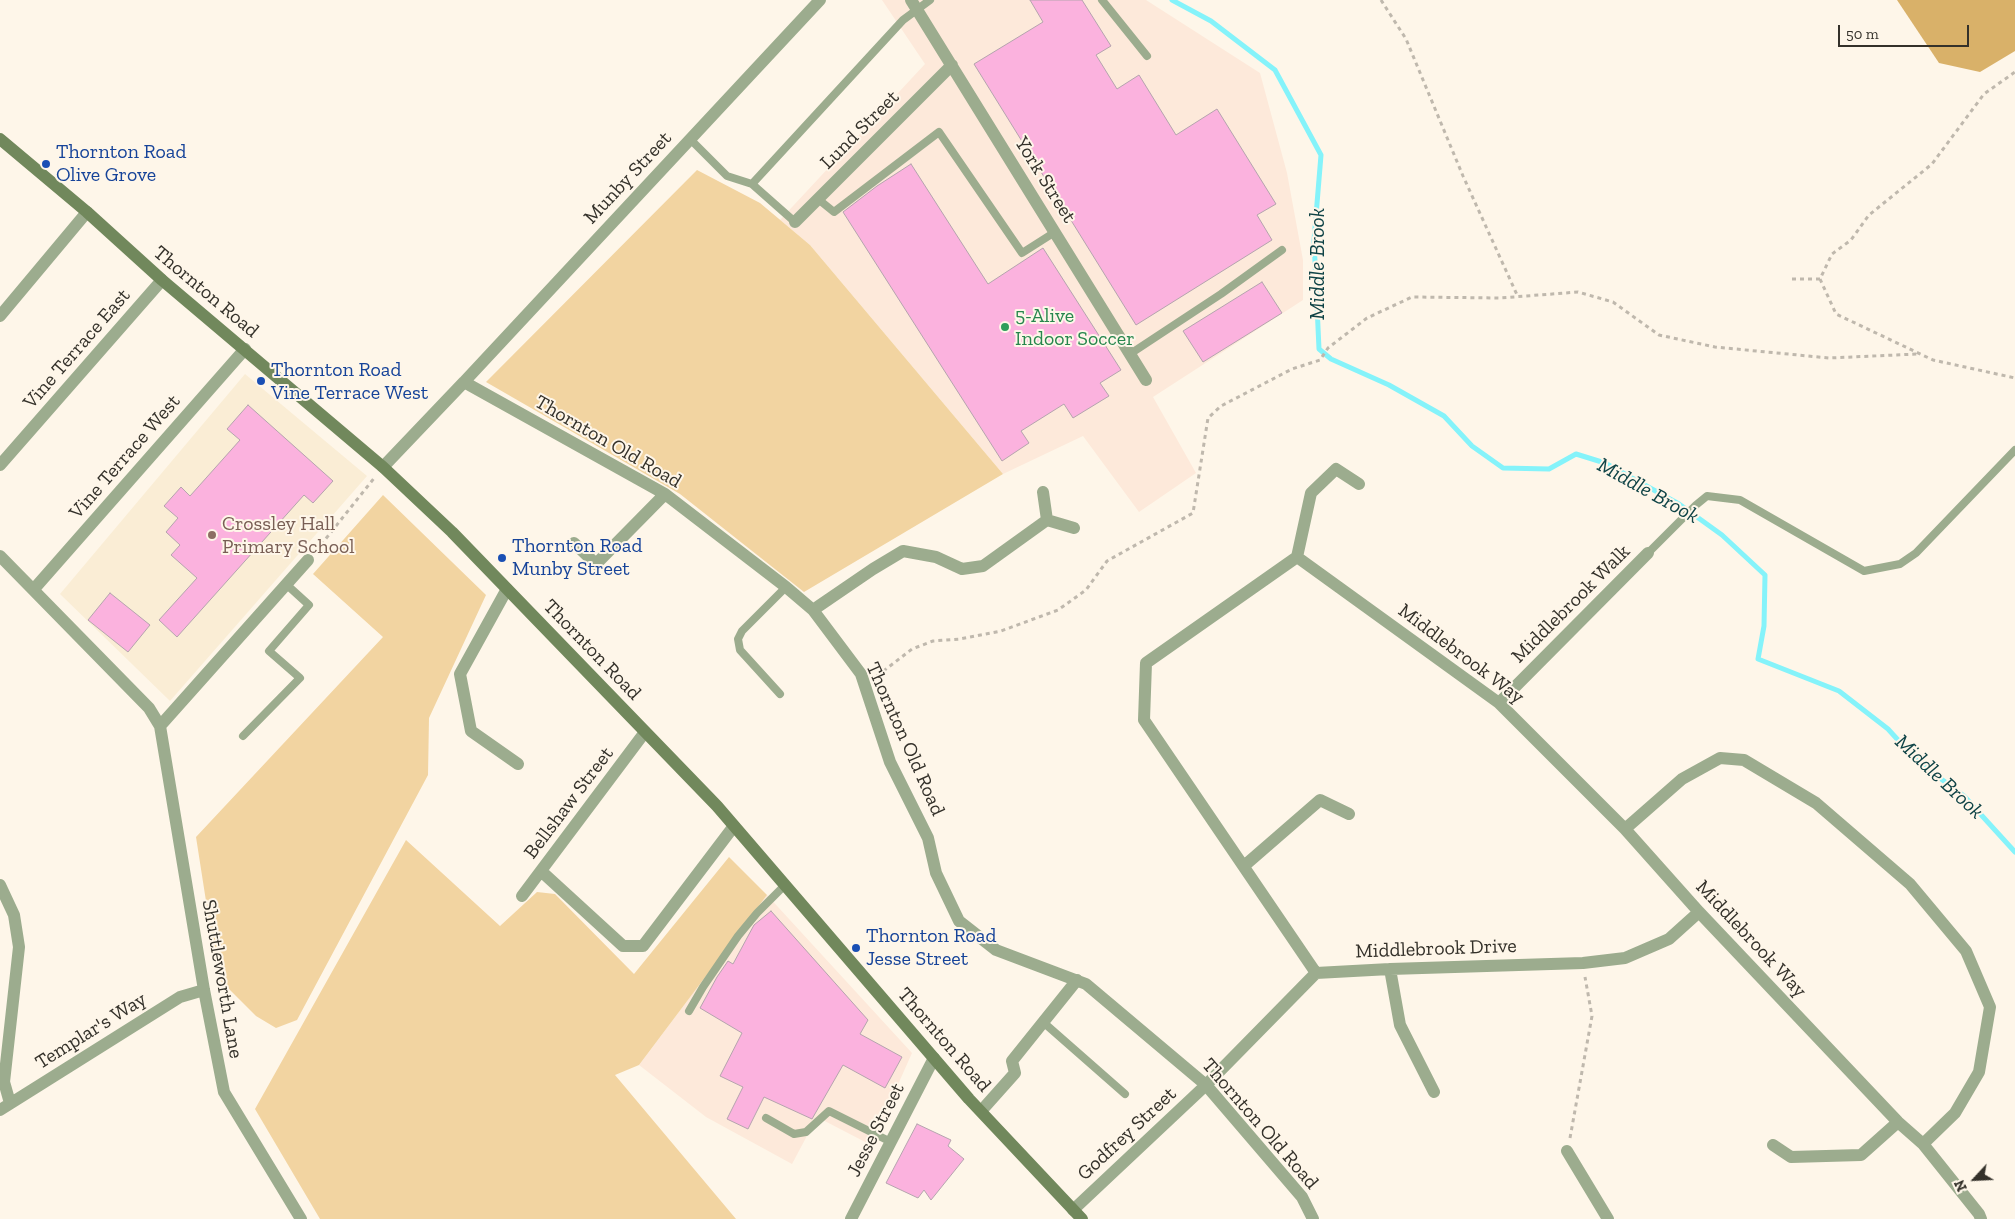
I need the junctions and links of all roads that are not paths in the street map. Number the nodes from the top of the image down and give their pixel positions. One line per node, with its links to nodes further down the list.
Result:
1 (820, 0): 7 (street, Munby Street)
2 (930, 0): 4 (lane)
3 (1102, 0): 5 (lane)
4 (914, 5): 6 (street, York Street); 9 (lane)
5 (1147, 56)
6 (952, 65): 10 (street, Lund Street); 13 (street, York Street)
7 (690, 139): 9 (lane); 20 (street, Munby Street)
8 (0, 140): 11 (main road, Thornton Road)
9 (752, 184): 12 (lane)
10 (818, 199): 12 (street, Lund Street); 13 (lane)
11 (87, 212): 15 (main road, Thornton Road); 16 (street)
12 (795, 222)
13 (1055, 232): 18 (street, York Street)
14 (1282, 250): 18 (lane)
15 (162, 280): 17 (main road, Thornton Road); 22 (street, Vine Terrace East)
16 (0, 316)
17 (245, 349): 23 (main road, Thornton Road); 36 (street, Vine Terrace West)
18 (1130, 354): 19 (street, York Street)
19 (1146, 380)
20 (464, 382): 23 (street); 26 (street, Thornton Old Road)
21 (2015, 450): 30 (lane)
22 (0, 465)
23 (383, 467): 37 (main road, Thornton Road)
24 (1359, 484): 32 (street)
25 (1043, 492): 27 (street)
26 (665, 494): 29 (street); 35 (street, Thornton Old Road)
27 (1047, 520): 28 (street); 38 (street)
28 (1074, 528)
29 (574, 543)
30 (1648, 553): 40 (street, Middlebrook Walk)
31 (0, 556): 36 (street, Shuttleworth Lane)
32 (1297, 557): 40 (street, Middlebrook Way); 48 (street)
33 (308, 560): 34 (street)
34 (287, 585): 41 (street); 43 (lane)
35 (786, 587): 38 (street, Thornton Old Road); 39 (lane)
36 (34, 589): 41 (street, Shuttleworth Lane)
37 (508, 589): 42 (main road, Thornton Road); 44 (street)
38 (813, 610): 56 (street, Thornton Old Road)
39 (780, 694)
40 (1499, 703): 47 (street, Middlebrook Way)
41 (160, 726): 57 (street, Shuttleworth Lane)
42 (645, 732): 46 (main road, Thornton Road); 49 (street, Bellshaw Street)
43 (243, 736)
44 (518, 764)
45 (1349, 814): 48 (street)
46 (734, 826): 49 (street); 51 (main road, Thornton Road)
47 (1624, 829): 53 (street, Middlebrook Way); 69 (street)
48 (1244, 866): 55 (street)
49 (542, 871): 52 (street, Bellshaw Street)
50 (0, 885): 64 (street)
51 (785, 885): 58 (lane); 60 (main road, Thornton Road)
52 (522, 896)
53 (1700, 912): 54 (street, Middlebrook Drive); 67 (street, Middlebrook Way)
54 (1390, 969): 55 (street, Middlebrook Drive); 62 (street)
55 (1316, 973): 61 (street)
56 (1077, 980): 59 (street); 61 (street, Thornton Old Road)
57 (204, 990): 64 (street, Templar's Way); 73 (street, Shuttleworth Lane)
58 (690, 1011)
59 (1043, 1022): 63 (lane); 65 (street)
60 (934, 1058): 65 (main road, Thornton Road); 68 (street, Jesse Street)
61 (1206, 1085): 72 (street, Godfrey Street); 75 (street, Thornton Old Road)
62 (1434, 1092)
63 (1125, 1094)
64 (5, 1106)
65 (982, 1110): 72 (main road, Thornton Road)
66 (766, 1118): 68 (lane)
67 (1898, 1122): 69 (street, Middlebrook Way); 70 (street)
68 (891, 1142): 74 (street, Jesse Street)
69 (1923, 1144): 77 (street, Middlebrook Way)
70 (1773, 1145)
71 (1568, 1151): 76 (street)
72 (1078, 1214)
73 (301, 1219)
74 (850, 1219)
75 (1314, 1219)
76 (1608, 1219)
77 (1980, 1219)

